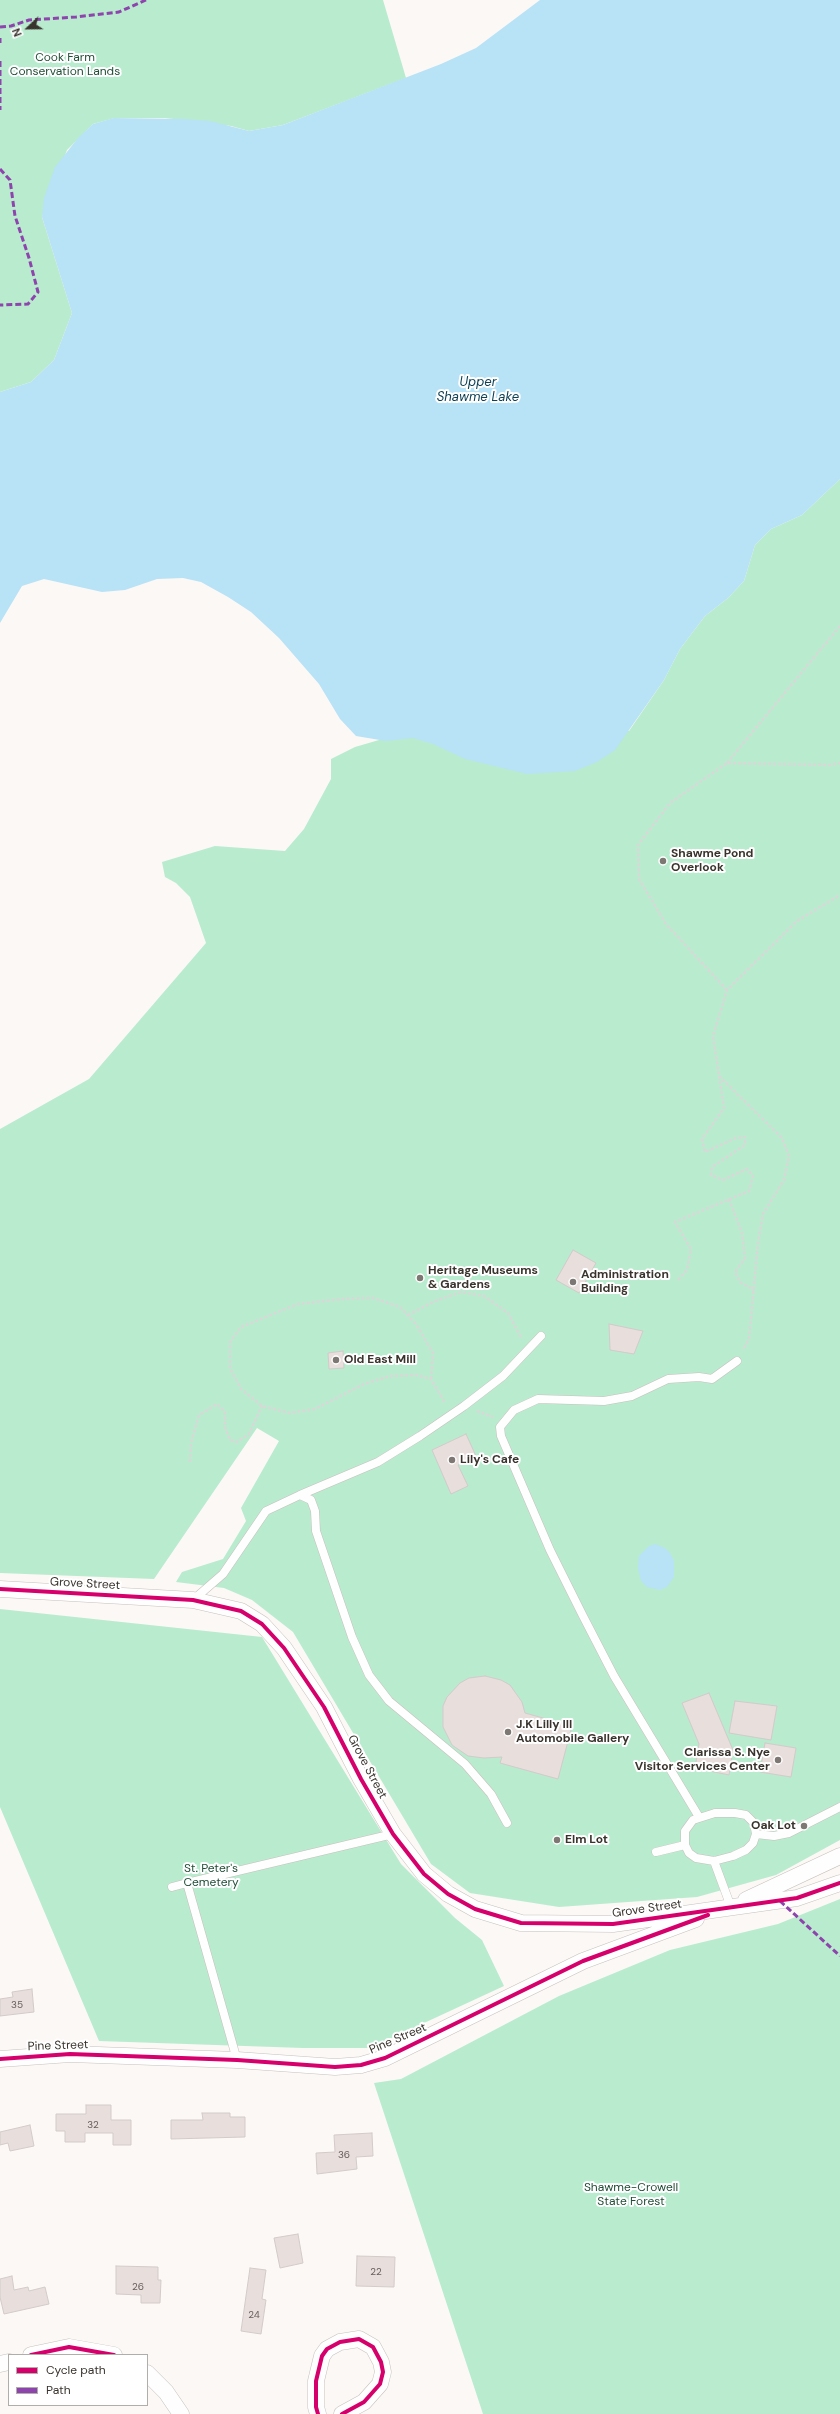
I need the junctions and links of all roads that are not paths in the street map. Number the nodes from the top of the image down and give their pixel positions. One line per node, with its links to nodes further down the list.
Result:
1 (541, 1336): 3 (lane)
2 (737, 1361): 7 (lane)
3 (300, 1496): 5 (lane); 8 (lane)
4 (0, 1589): 5 (street, Grove Street)
5 (193, 1600): 9 (street, Grove Street)
6 (840, 1807): 10 (lane)
7 (699, 1817): 10 (lane); 11 (lane)
8 (507, 1823)
9 (393, 1834): 15 (lane); 18 (street, Grove Street)
10 (756, 1834): 14 (lane)
11 (684, 1845): 12 (lane); 14 (lane)
12 (656, 1852)
13 (840, 1856): 18 (street)
14 (714, 1861): 18 (lane)
15 (187, 1884): 17 (lane); 20 (lane)
16 (840, 1884): 18 (street)
17 (172, 1887)
18 (731, 1907): 20 (street, Pine Street)
19 (0, 2059): 20 (street, Pine Street)
20 (237, 2060)
21 (36, 2354): 22 (street)
22 (108, 2354)
23 (148, 2374): 24 (street)
24 (181, 2414)
25 (318, 2414): 26 (street)
26 (342, 2414)

